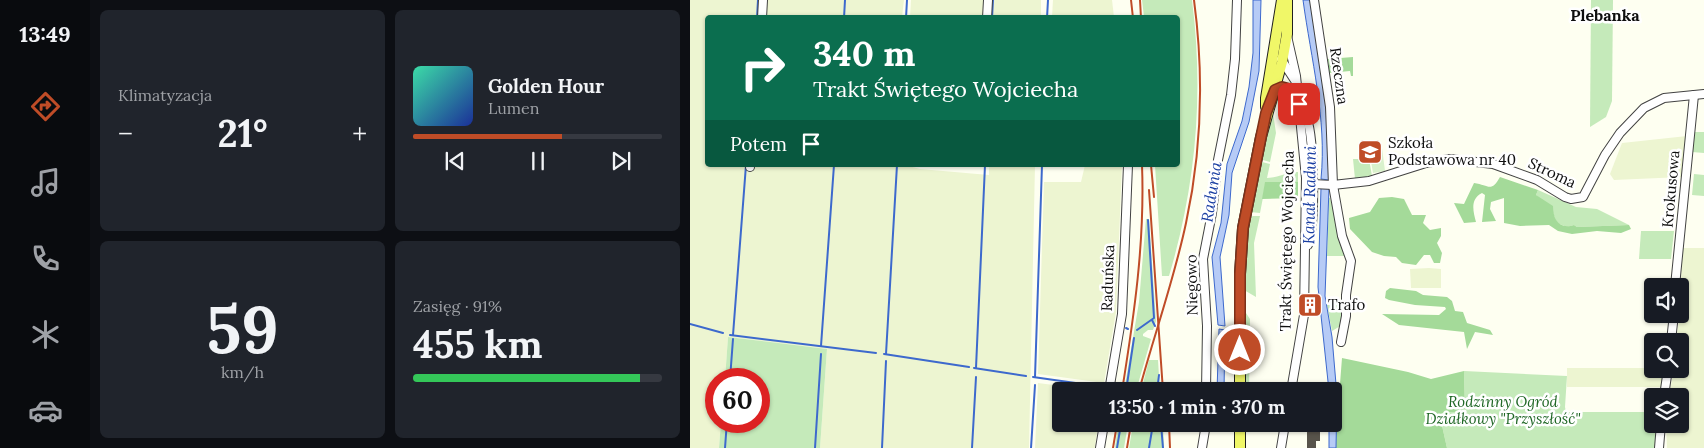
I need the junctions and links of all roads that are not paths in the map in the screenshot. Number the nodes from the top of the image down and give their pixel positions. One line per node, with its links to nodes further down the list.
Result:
1 (763, 0): 7 (street)
2 (988, 0): 8 (street)
3 (1237, 0): 26 (street, Niegowo)
4 (1282, 0): 10 (main road, Trakt Świętego Wojciecha)
5 (1287, 0): 9 (main road, Trakt Świętego Wojciecha)
6 (1314, 0): 21 (street, Rzeczna)
7 (762, 15)
8 (987, 15)
9 (1287, 34): 11 (main road, Trakt Świętego Wojciecha); 12 (street, Trakt Świętego Wojciecha)
10 (1275, 49): 11 (street, Trakt Świętego Wojciecha); 17 (main road, Trakt Świętego Wojciecha)
11 (1282, 62): 12 (street, Trakt Świętego Wojciecha); 13 (main road, Trakt Świętego Wojciecha)
12 (1296, 82): 14 (street, Trakt Świętego Wojciecha)
13 (1275, 90): 14 (street); 17 (main road, Trakt Świętego Wojciecha)
14 (1297, 91): 18 (street, Trakt Świętego Wojciecha)
15 (1704, 94): 16 (street, Stroma)
16 (1694, 95): 21 (street, Stroma); 23 (street, Krokusowa)
17 (1266, 113): 27 (main road, Trakt Świętego Wojciecha)
18 (1301, 117): 20 (street); 22 (street, Trakt Świętego Wojciecha)
19 (1128, 167): 25 (street, Raduńska)
20 (1316, 184): 21 (street, Stroma); 22 (street)
21 (1331, 185): 24 (street, Rzeczna)
22 (1305, 248): 28 (street, Trakt Świętego Wojciecha)
23 (1676, 278)
24 (1341, 342)
25 (1111, 382)
26 (1206, 382)
27 (1240, 382)
28 (1293, 382)
29 (1103, 432): 34 (street)
30 (1205, 432): 35 (street)
31 (1240, 432): 36 (main road)
32 (1283, 432): 37 (street)
33 (1660, 433): 38 (street)
34 (1100, 448)
35 (1202, 448)
36 (1240, 448)
37 (1280, 448)
38 (1659, 448)

